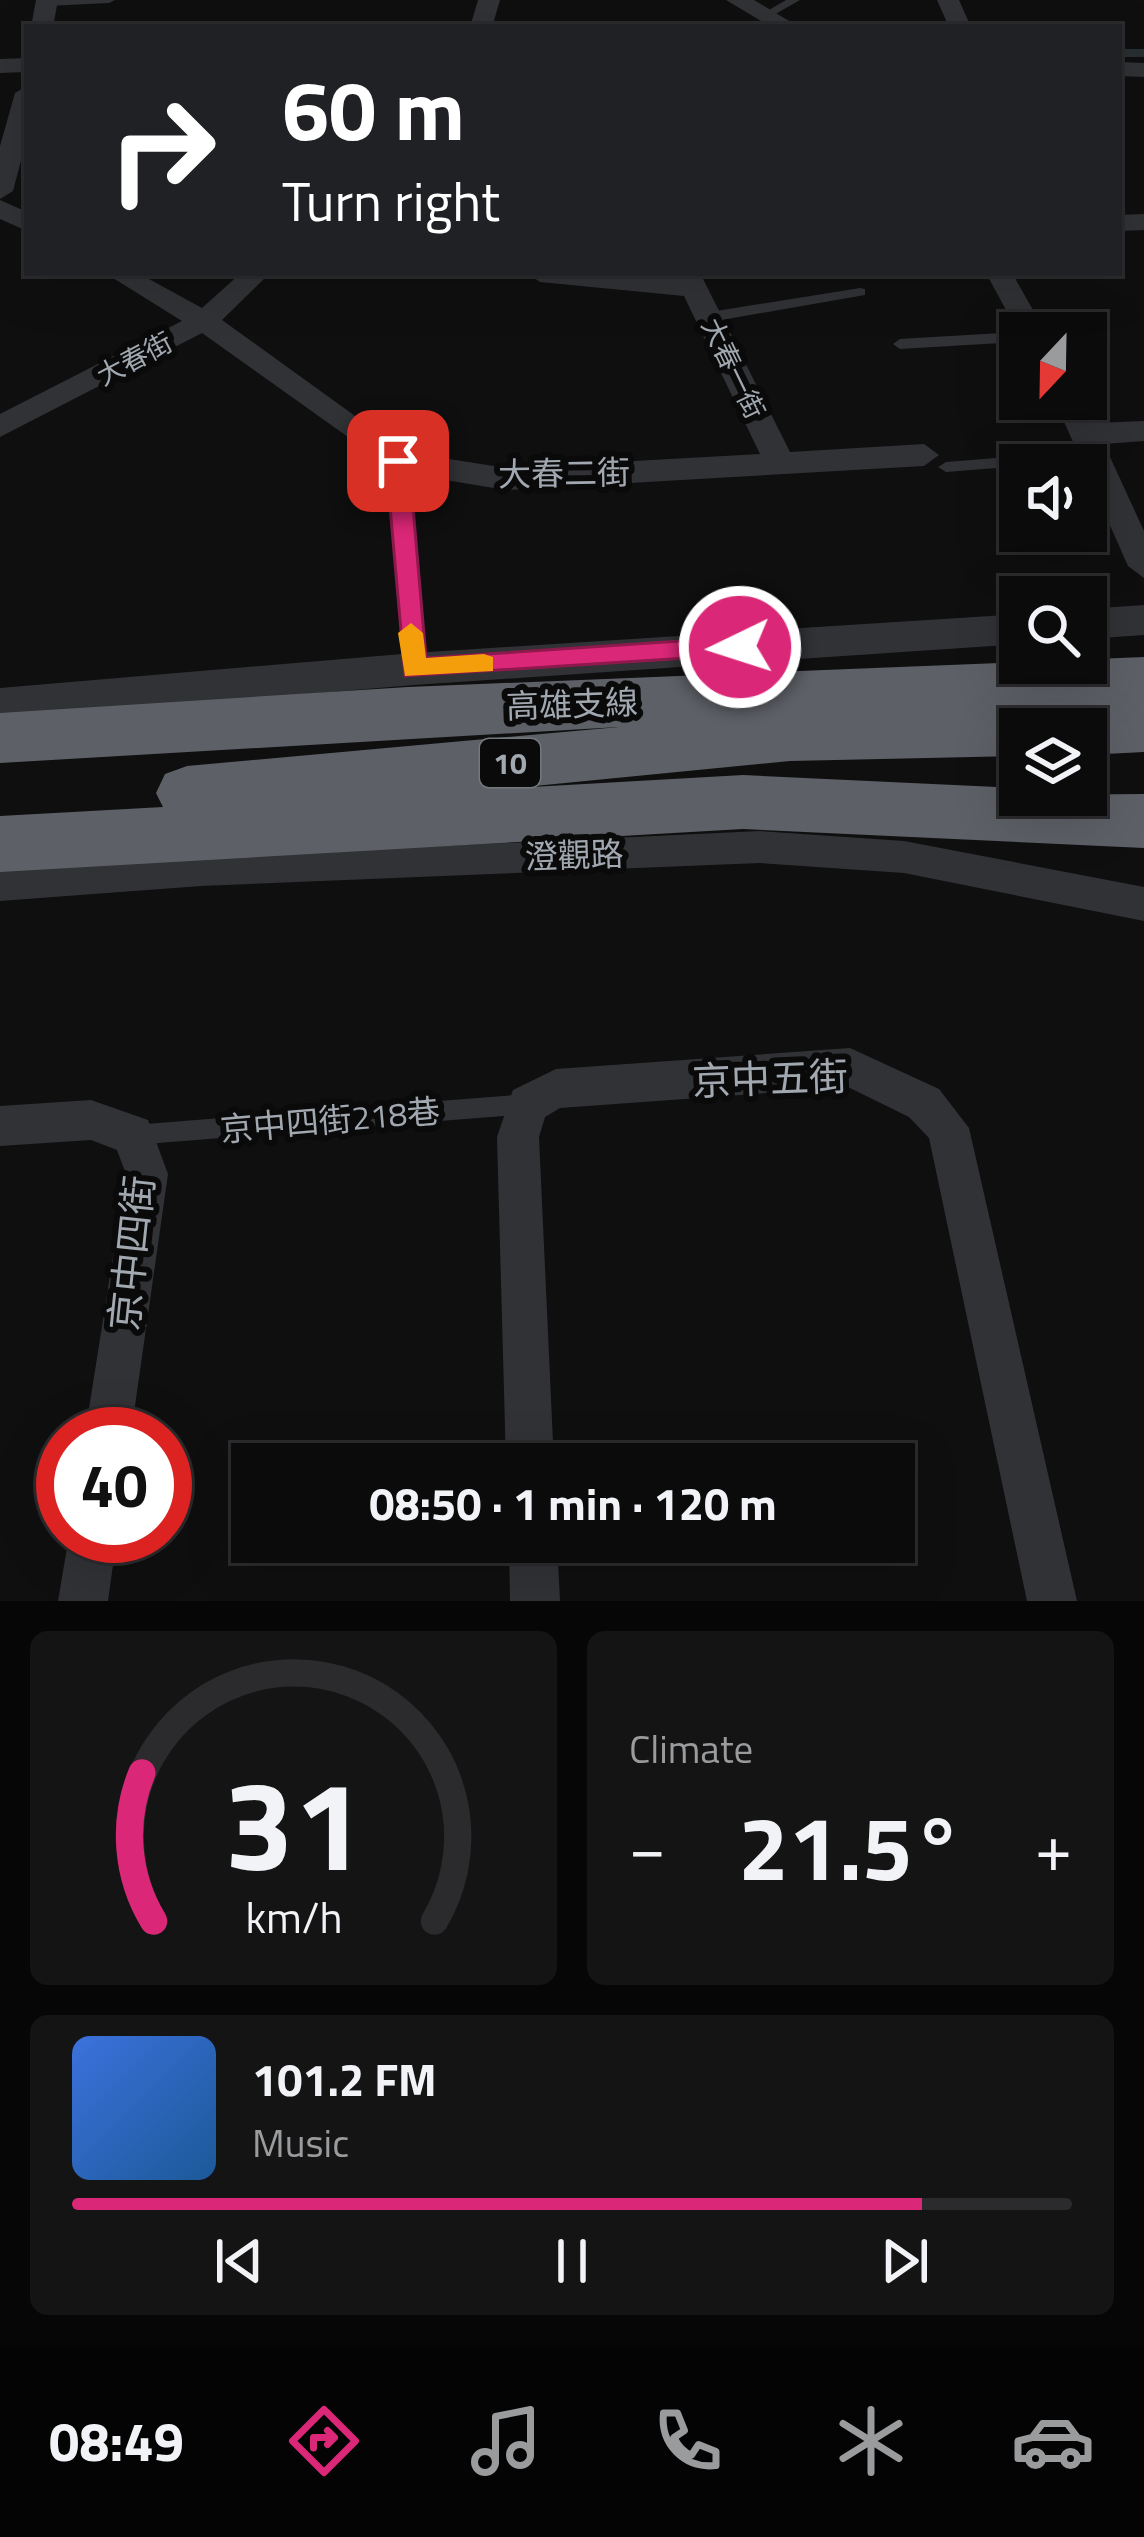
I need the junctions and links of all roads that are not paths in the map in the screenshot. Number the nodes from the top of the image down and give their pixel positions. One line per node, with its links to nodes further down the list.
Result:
1 (109, 0): 4 (lane)
2 (737, 0): 5 (street)
3 (794, 0): 5 (lane)
4 (45, 10)
5 (778, 20)
6 (24, 104): 7 (street)
7 (0, 191)
8 (123, 276): 16 (street, 大春二街)
9 (254, 276): 16 (street, 大春街)
10 (597, 276): 12 (street)
11 (1001, 276): 14 (street)
12 (692, 281): 15 (street, 大春一街)
13 (860, 292): 15 (lane)
14 (1020, 312)
15 (710, 317): 25 (street, 大春一街)
16 (204, 321): 19 (street, 大春街); 23 (street, 大春二街)
17 (999, 338): 18 (lane)
18 (900, 344)
19 (0, 427)
20 (1144, 430): 21 (street)
21 (1096, 444)
22 (999, 455): 24 (lane)
23 (398, 461): 25 (street, 大春二街); 35 (lane)
24 (935, 461): 25 (street, 大春二街)
25 (780, 463)
26 (1107, 478): 27 (street)
27 (1144, 566)
28 (1144, 620): 29 (street)
29 (1107, 623)
30 (999, 630): 35 (street)
31 (1144, 645): 32 (highway)
32 (1107, 648)
33 (999, 654): 35 (highway)
34 (1144, 681): 35 (highway, 高雄支線 / 10)
35 (411, 690): 36 (street); 40 (highway, 高雄支線 / 10)
36 (0, 704)
37 (1144, 727): 38 (highway)
38 (1107, 729)
39 (999, 731): 41 (highway, 高雄支線 / 10)
40 (0, 738)
41 (0, 810)
42 (978, 813): 43 (highway); 44 (highway); 45 (highway)
43 (1144, 821)
44 (0, 844)
45 (1144, 848)
46 (0, 884): 47 (street, 澄觀路)
47 (1144, 904)
48 (528, 1104): 50 (lane, 京中四街218巷); 52 (street); 57 (street, 京中五街)
49 (0, 1126): 50 (street, 京中四街)
50 (133, 1136): 51 (street, 京中四街)
51 (112, 1407)
52 (529, 1443)
53 (89, 1563): 55 (street)
54 (533, 1563): 56 (street)
55 (83, 1601)
56 (535, 1601)
57 (1052, 1601)

